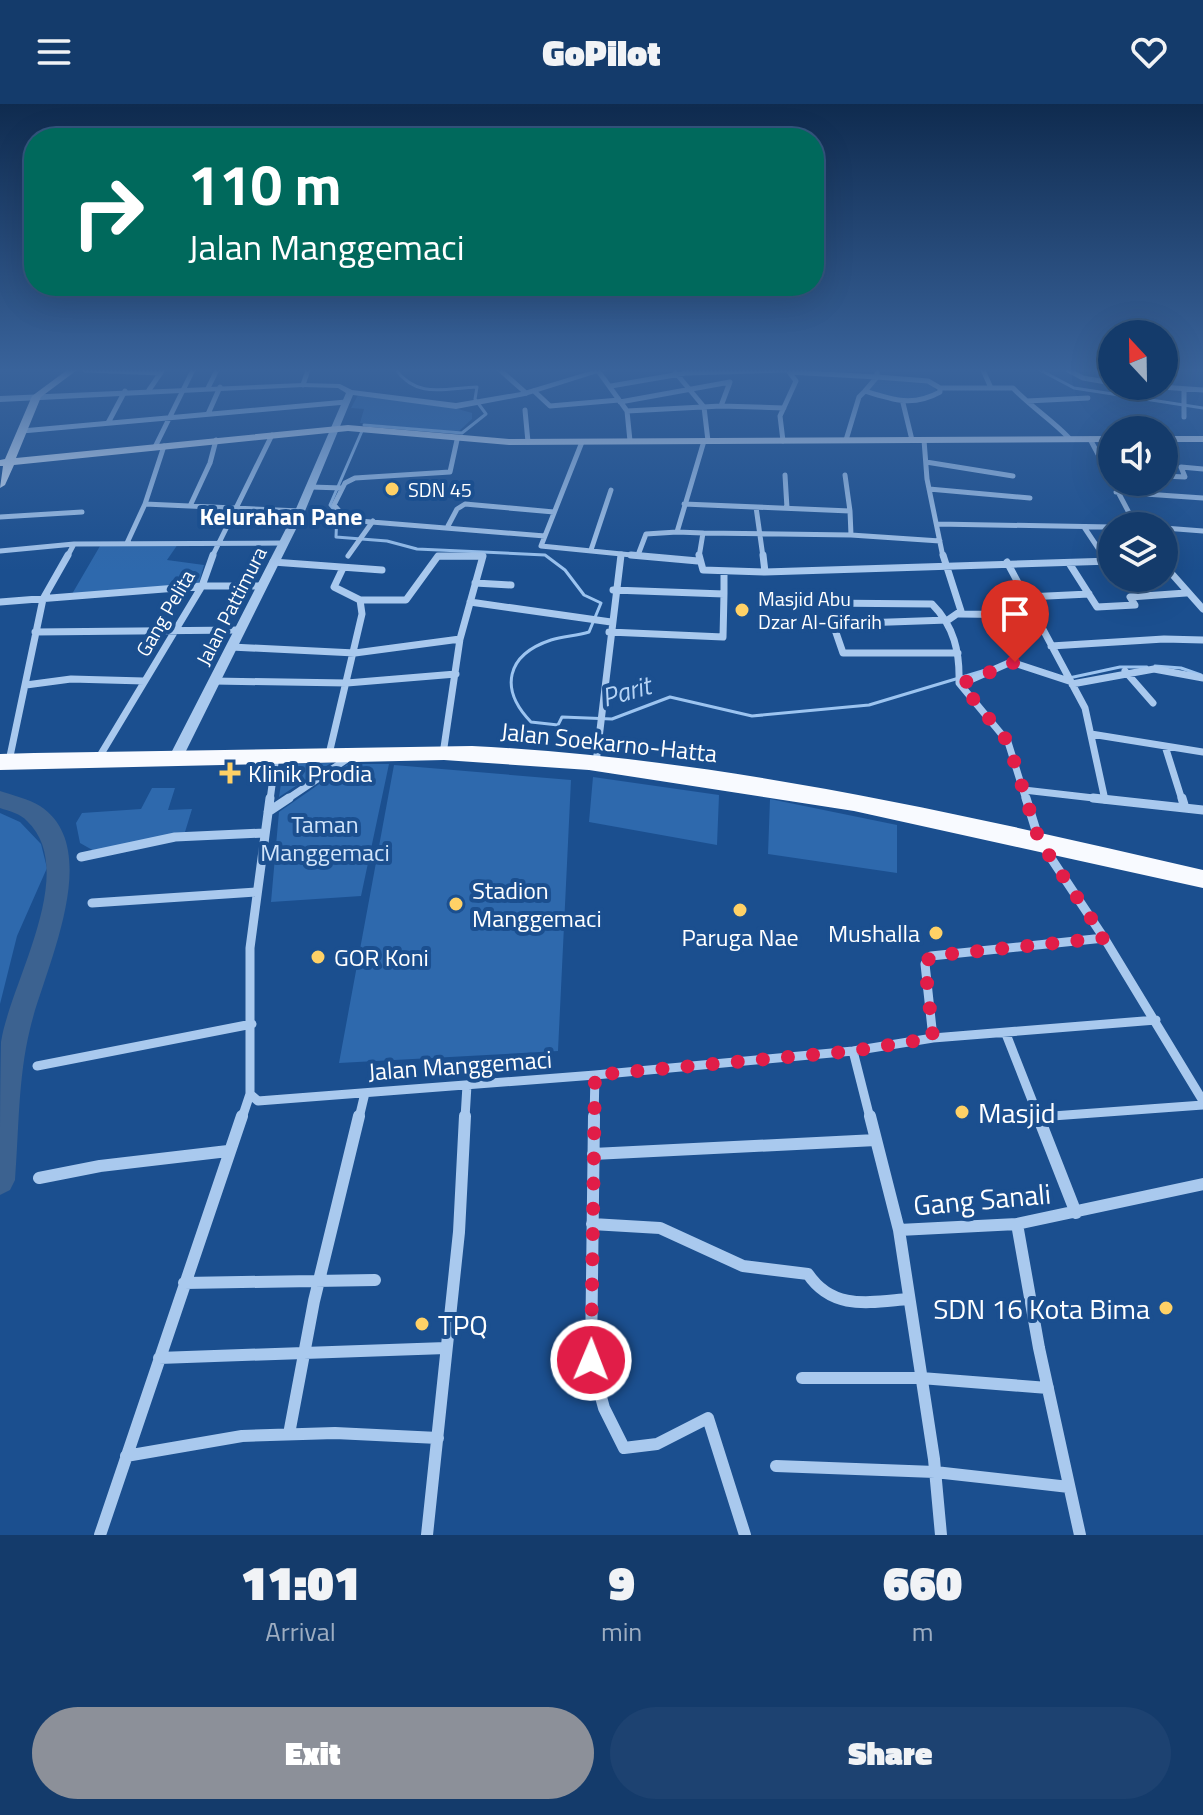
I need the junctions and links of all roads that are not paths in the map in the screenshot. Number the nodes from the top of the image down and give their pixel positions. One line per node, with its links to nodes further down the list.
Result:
1 (19, 437): 30 (main road)
2 (162, 437): 27 (street)
3 (252, 437): 18 (main road)
4 (271, 437): 48 (street, Gang Pelita)
5 (333, 437): 37 (street, Jalan Pattimura)
6 (422, 437): 19 (main road)
7 (528, 437): 25 (street)
8 (630, 437): 22 (street)
9 (706, 437): 23 (street)
10 (782, 437): 24 (street)
11 (847, 437): 20 (street)
12 (917, 437): 21 (street)
13 (1069, 438): 14 (main road); 21 (main road)
14 (1090, 439): 15 (main road); 28 (street)
15 (1098, 439)
16 (1178, 439): 17 (main road)
17 (1203, 439)
18 (216, 440): 27 (main road); 46 (street)
19 (457, 440): 25 (main road); 38 (street)
20 (846, 440): 21 (main road); 24 (main road)
21 (918, 440): 29 (street)
22 (630, 441): 23 (main road); 26 (main road)
23 (706, 441): 24 (main road); 45 (street)
24 (783, 441)
25 (528, 442): 26 (main road)
26 (582, 442): 53 (street)
27 (159, 446): 30 (main road); 44 (street)
28 (1098, 452)
29 (926, 462): 34 (street); 39 (street)
30 (4, 463): 36 (main road)
31 (1203, 469): 35 (street)
32 (785, 475): 49 (street)
33 (845, 475): 51 (street)
34 (1013, 476)
35 (1178, 477)
36 (0, 485)
37 (311, 487): 38 (street); 50 (street, Jalan Pattimura)
38 (340, 488): 55 (street)
39 (929, 489): 42 (street); 56 (street)
40 (611, 490): 73 (street)
41 (1174, 496): 43 (street)
42 (1030, 498)
43 (1203, 498)
44 (145, 504): 46 (street); 68 (street)
45 (684, 504): 47 (street); 61 (street)
46 (190, 506): 48 (street)
47 (756, 507): 49 (street); 64 (street)
48 (234, 508): 50 (street); 69 (street, Gang Pelita)
49 (787, 508): 51 (street)
50 (300, 511): 70 (street, Jalan Pattimura)
51 (850, 511): 65 (street)
52 (82, 512): 54 (street)
53 (554, 512): 57 (street); 66 (street)
54 (0, 517)
55 (373, 521): 57 (street); 77 (street)
56 (937, 524): 58 (street); 67 (street)
57 (448, 526): 66 (street)
58 (1084, 527): 59 (street); 72 (street)
59 (1098, 527)
60 (1178, 529): 62 (street)
61 (677, 532): 63 (street); 76 (street)
62 (1202, 532)
63 (703, 533): 64 (street); 78 (street)
64 (758, 534): 65 (street); 86 (street)
65 (851, 535): 67 (street)
66 (545, 536): 73 (street)
67 (940, 541): 83 (street)
68 (127, 543): 69 (street); 71 (street)
69 (217, 543): 70 (street); 91 (street, Gang Pelita)
70 (284, 543): 79 (street, Jalan Pattimura)
71 (74, 544): 74 (street); 99 (street)
72 (1098, 546)
73 (591, 550): 75 (street)
74 (0, 551)
75 (621, 554): 76 (street); 93 (street)
76 (638, 555): 78 (street)
77 (348, 556)
78 (698, 561): 87 (street)
79 (273, 562): 84 (street); 92 (street, Jalan Pattimura)
80 (1007, 562): 82 (street); 83 (street); 97 (street)
81 (1098, 562): 82 (street)
82 (1069, 563): 95 (street)
83 (945, 565): 86 (street); 105 (street)
84 (343, 568): 85 (street); 100 (street)
85 (382, 570)
86 (765, 572): 87 (street)
87 (724, 573): 94 (street)
88 (1178, 582): 96 (street)
89 (475, 583): 90 (street); 100 (street); 102 (street)
90 (511, 585)
91 (202, 586): 92 (street); 99 (street); 109 (street, Gang Pelita)
92 (259, 586): 110 (street, Jalan Pattimura)
93 (613, 590): 94 (street); 108 (street)
94 (724, 594): 112 (street)
95 (1089, 594): 96 (street); 97 (street)
96 (1189, 595): 98 (street); 104 (street)
97 (1027, 597): 106 (street)
98 (1203, 597)
99 (43, 599): 101 (street); 111 (street)
100 (360, 600): 117 (street)
101 (0, 602)
102 (470, 602): 108 (street); 113 (street)
103 (823, 603): 107 (street)
104 (1203, 609)
105 (958, 614): 106 (street); 107 (street)
106 (1036, 615): 115 (street)
107 (948, 620): 118 (street); 118 (street)
108 (611, 622): 112 (street)
109 (178, 630): 110 (street); 111 (street); 124 (street, Gang Pelita)
110 (239, 630): 116 (street, Jalan Pattimura)
111 (35, 632): 127 (street)
112 (609, 632): 139 (street)
113 (460, 639): 117 (street); 120 (street)
114 (1203, 640): 115 (street)
115 (1051, 646): 123 (street)
116 (231, 647): 117 (street); 125 (street, Jalan Pattimura)
117 (355, 653): 126 (street)
118 (958, 653): 122 (street)
119 (1125, 671): 121 (street); 123 (street); 128 (street)
120 (456, 674): 126 (street); 134 (street)
121 (1203, 678)
122 (959, 680): 123 (street); 140 (street)
123 (1071, 680): 129 (street)
124 (144, 681): 127 (street); 137 (street, Gang Pelita)
125 (213, 681): 126 (street); 135 (street, Jalan Pattimura)
126 (347, 683): 132 (street)
127 (26, 685): 138 (street)
128 (1153, 703)
129 (1091, 734): 130 (street); 141 (street)
130 (1165, 746): 131 (street); 142 (street)
131 (1203, 752)
132 (329, 754): 133 (highway, Jalan Soekarno-Hatta); 136 (highway, Jalan Soekarno-Hatta)
133 (354, 754): 134 (highway, Jalan Soekarno-Hatta); 144 (street)
134 (443, 754): 139 (highway, Jalan Soekarno-Hatta)
135 (177, 755): 136 (highway, Jalan Soekarno-Hatta); 137 (highway, Jalan Soekarno-Hatta)
136 (276, 756): 144 (street)
137 (97, 759): 138 (highway, Jalan Soekarno-Hatta)
138 (5, 761)
139 (596, 764): 146 (highway, Jalan Soekarno-Hatta)
140 (1024, 790): 141 (street); 146 (street)
141 (1105, 800): 142 (street)
142 (1185, 808): 143 (street)
143 (1203, 810)
144 (268, 812): 145 (street)
145 (264, 833): 147 (street); 149 (street)
146 (1039, 840): 148 (highway, Jalan Soekarno-Hatta); 151 (street)
147 (81, 857)
148 (1203, 879)
149 (257, 892): 150 (street); 153 (street)
150 (92, 903)
151 (1104, 938): 152 (street); 155 (street)
152 (1156, 1020): 154 (street, Jalan Manggemaci); 162 (street)
153 (252, 1024): 157 (street); 161 (street)
154 (1006, 1034): 155 (street, Jalan Manggemaci); 163 (street)
155 (933, 1038): 156 (street, Jalan Manggemaci)
156 (853, 1051): 158 (street, Jalan Manggemaci); 164 (street, Gang Sanali)
157 (37, 1066)
158 (595, 1075): 159 (street, Jalan Manggemaci); 166 (street)
159 (467, 1085): 160 (street, Jalan Manggemaci); 177 (street)
160 (365, 1093): 161 (street, Jalan Manggemaci); 174 (street)
161 (250, 1094): 165 (street)
162 (1203, 1103): 163 (street)
163 (1039, 1117): 169 (street)
164 (876, 1140): 166 (street); 172 (street, Gang Sanali)
165 (228, 1151): 167 (street); 175 (street)
166 (593, 1154): 170 (street)
167 (39, 1178)
168 (1203, 1184): 169 (street, Gang Sanali)
169 (1076, 1213): 171 (street, Gang Sanali)
170 (592, 1224): 176 (street); 191 (street)
171 (1017, 1224): 172 (street, Gang Sanali); 182 (street)
172 (899, 1230): 176 (street)
173 (375, 1280): 174 (street)
174 (319, 1281): 175 (street); 178 (street)
175 (184, 1283): 179 (street)
176 (909, 1299): 181 (street)
177 (446, 1348): 178 (street); 184 (street)
178 (304, 1352): 179 (street); 183 (street)
179 (159, 1358): 185 (street)
180 (802, 1378): 181 (street)
181 (921, 1378): 182 (street); 187 (street)
182 (1048, 1388): 188 (street)
183 (289, 1434): 184 (street); 185 (street)
184 (438, 1438): 190 (street)
185 (126, 1456): 189 (street)
186 (776, 1466): 187 (street)
187 (935, 1472): 188 (street); 192 (street)
188 (1069, 1487): 193 (street)
189 (100, 1535)
190 (427, 1535)
191 (745, 1535)
192 (941, 1535)
193 (1080, 1535)

